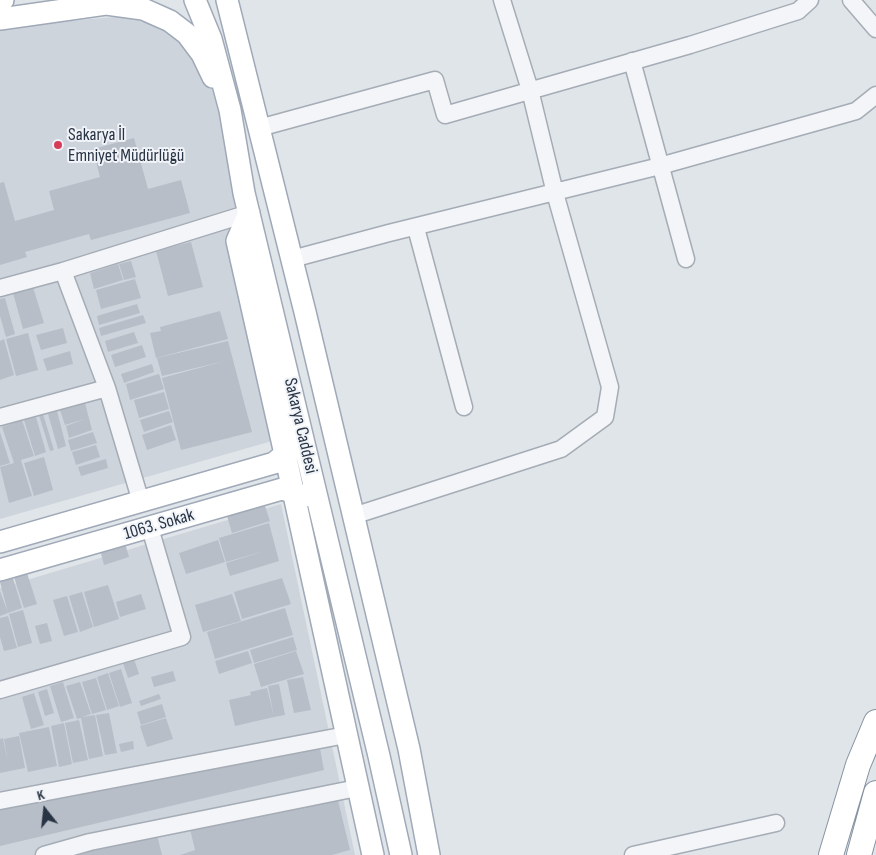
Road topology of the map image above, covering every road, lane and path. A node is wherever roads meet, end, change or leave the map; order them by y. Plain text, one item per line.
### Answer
1 (153, 0) edge
2 (194, 0) edge
3 (227, 0) edge
4 (502, 0) edge
5 (810, 0) edge
6 (851, 0) edge
7 (100, 4) junction
8 (0, 19) edge
9 (876, 29) edge
10 (632, 62) junction
11 (530, 90) junction
12 (876, 95) edge
13 (230, 110) junction
14 (259, 128) junction
15 (660, 166) junction
16 (555, 193) junction
17 (249, 213) junction
18 (416, 228) junction
19 (292, 259) junction
20 (686, 259) dead end
21 (64, 271) junction
22 (0, 288) edge
23 (107, 388) junction
24 (464, 407) dead end
25 (0, 417) edge
26 (303, 438) junction
27 (285, 454) junction
28 (294, 492) junction
29 (317, 499) junction
30 (141, 502) junction
31 (353, 516) junction
32 (150, 528) junction
33 (0, 542) edge
34 (0, 570) edge
35 (0, 690) edge
36 (876, 722) edge
37 (346, 736) junction
38 (358, 788) junction
39 (876, 793) edge
40 (0, 802) edge
41 (776, 823) dead end
42 (44, 855) edge
43 (373, 855) edge
44 (401, 855) edge
45 (428, 855) edge
46 (633, 855) edge
47 (831, 855) edge
48 (860, 855) edge

1 - 7 main road
2 - 13 main road, Sakarya Caddesi
3 - 14 main road, Sakarya Caddesi
4 - 11 street
5 - 10 street
6 - 9 street
7 - 8 main road
7 - 13 main road
10 - 11 street
10 - 15 street
11 - 14 street
11 - 16 street
12 - 15 street
13 - 17 main road, Sakarya Caddesi
14 - 19 main road, Sakarya Caddesi
15 - 16 street
15 - 20 street
16 - 18 street
16 - 31 street
17 - 21 street
17 - 26 main road, Sakarya Caddesi
17 - 27 main road
18 - 19 street
18 - 24 street
19 - 31 main road, Sakarya Caddesi
21 - 22 street
21 - 23 street
23 - 25 street
23 - 30 street
26 - 27 main road, 1063. Sokak
26 - 29 main road, Sakarya Caddesi
27 - 28 main road
27 - 30 main road, 1063. Sokak
28 - 29 main road, 1063. Sokak
28 - 32 main road, 1063. Sokak
28 - 37 main road
29 - 44 main road, Sakarya Caddesi
30 - 33 main road, 1063. Sokak
31 - 45 main road, Sakarya Caddesi
32 - 34 main road, 1063. Sokak
32 - 35 street
36 - 47 highway
37 - 38 main road
37 - 40 street
38 - 42 street
38 - 43 main road
39 - 48 highway
41 - 46 street

